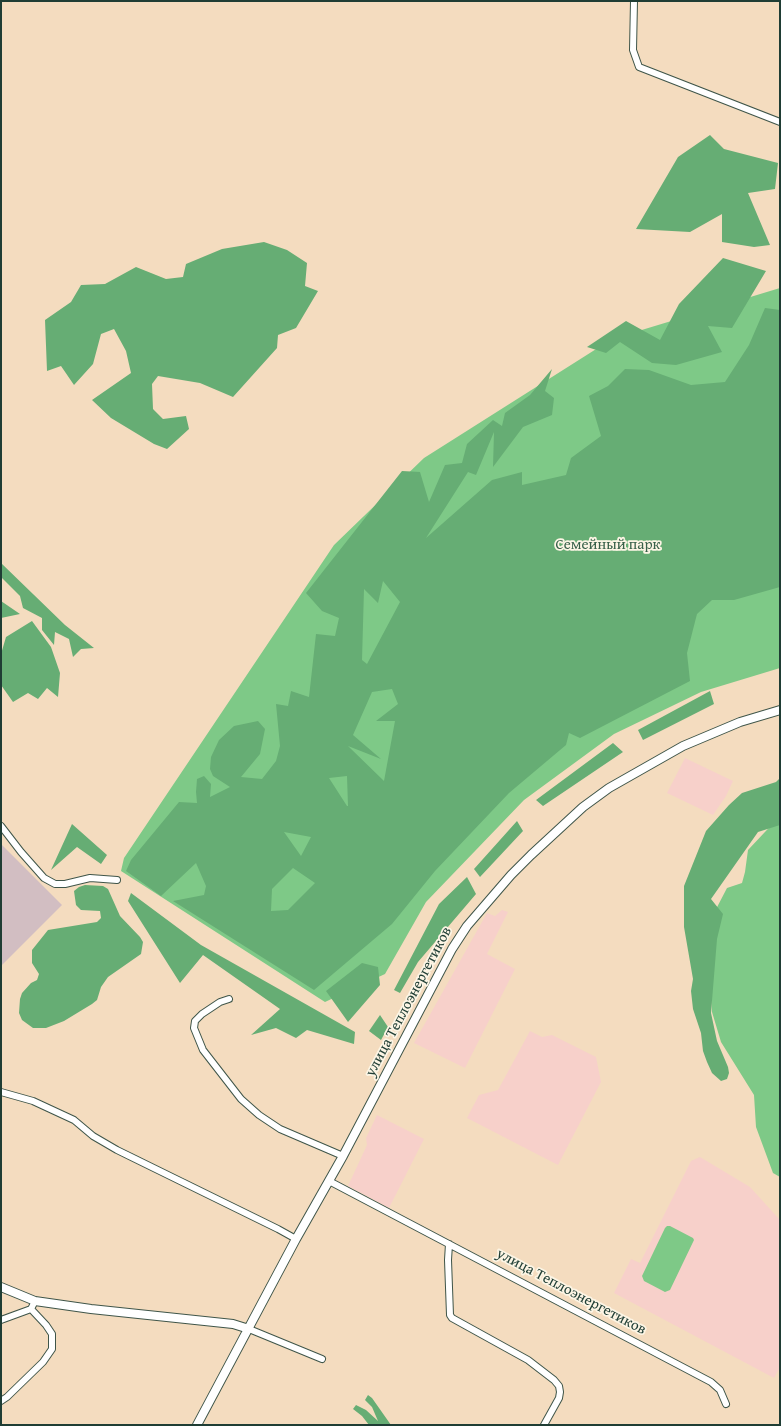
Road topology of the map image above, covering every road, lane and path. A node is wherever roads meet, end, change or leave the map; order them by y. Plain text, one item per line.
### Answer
1 (634, 1) edge
2 (780, 122) edge
3 (780, 710) edge
4 (1, 826) edge
5 (117, 880) dead end
6 (229, 999) dead end
7 (1, 1092) edge
8 (343, 1156) junction
9 (329, 1181) junction
10 (296, 1239) junction
11 (449, 1244) junction
12 (1, 1287) edge
13 (35, 1301) junction
14 (31, 1309) junction
15 (1, 1320) edge
16 (249, 1328) junction
17 (322, 1359) dead end
18 (1, 1401) edge
19 (726, 1404) dead end
20 (197, 1425) edge
21 (544, 1425) edge

1 - 2 street
3 - 8 street, улица Теплоэнергетиков
4 - 5 street
6 - 8 street
7 - 10 street
8 - 9 street, улица Теплоэнергетиков
9 - 10 street, улица Теплоэнергетиков
9 - 11 street, улица Теплоэнергетиков
10 - 16 street, улица Теплоэнергетиков
11 - 19 street, улица Теплоэнергетиков
11 - 21 street
12 - 13 street
13 - 14 street
13 - 16 street
14 - 15 street
14 - 18 street
16 - 17 street
16 - 20 street, улица Теплоэнергетиков

